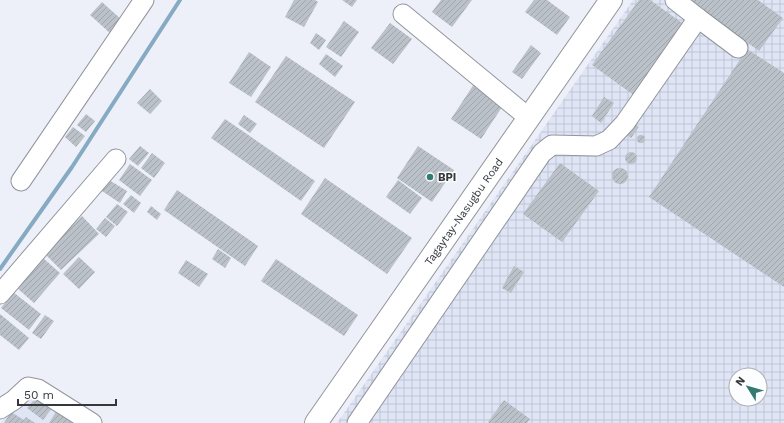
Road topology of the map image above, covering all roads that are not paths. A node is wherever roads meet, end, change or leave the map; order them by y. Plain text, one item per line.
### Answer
1 (144, 0) edge
2 (611, 0) edge
3 (675, 0) edge
4 (403, 14) dead end
5 (698, 18) junction
6 (738, 48) dead end
7 (529, 118) junction
8 (116, 159) dead end
9 (21, 181) dead end
10 (0, 294) edge
11 (0, 409) edge
12 (92, 423) edge
13 (316, 423) edge
14 (357, 423) edge

1 - 9 street
2 - 7 main road, Tagaytay-Nasugbu Road
3 - 5 street
4 - 7 street
5 - 6 street
5 - 14 street
7 - 13 main road, Tagaytay-Nasugbu Road
8 - 10 street
11 - 12 street

